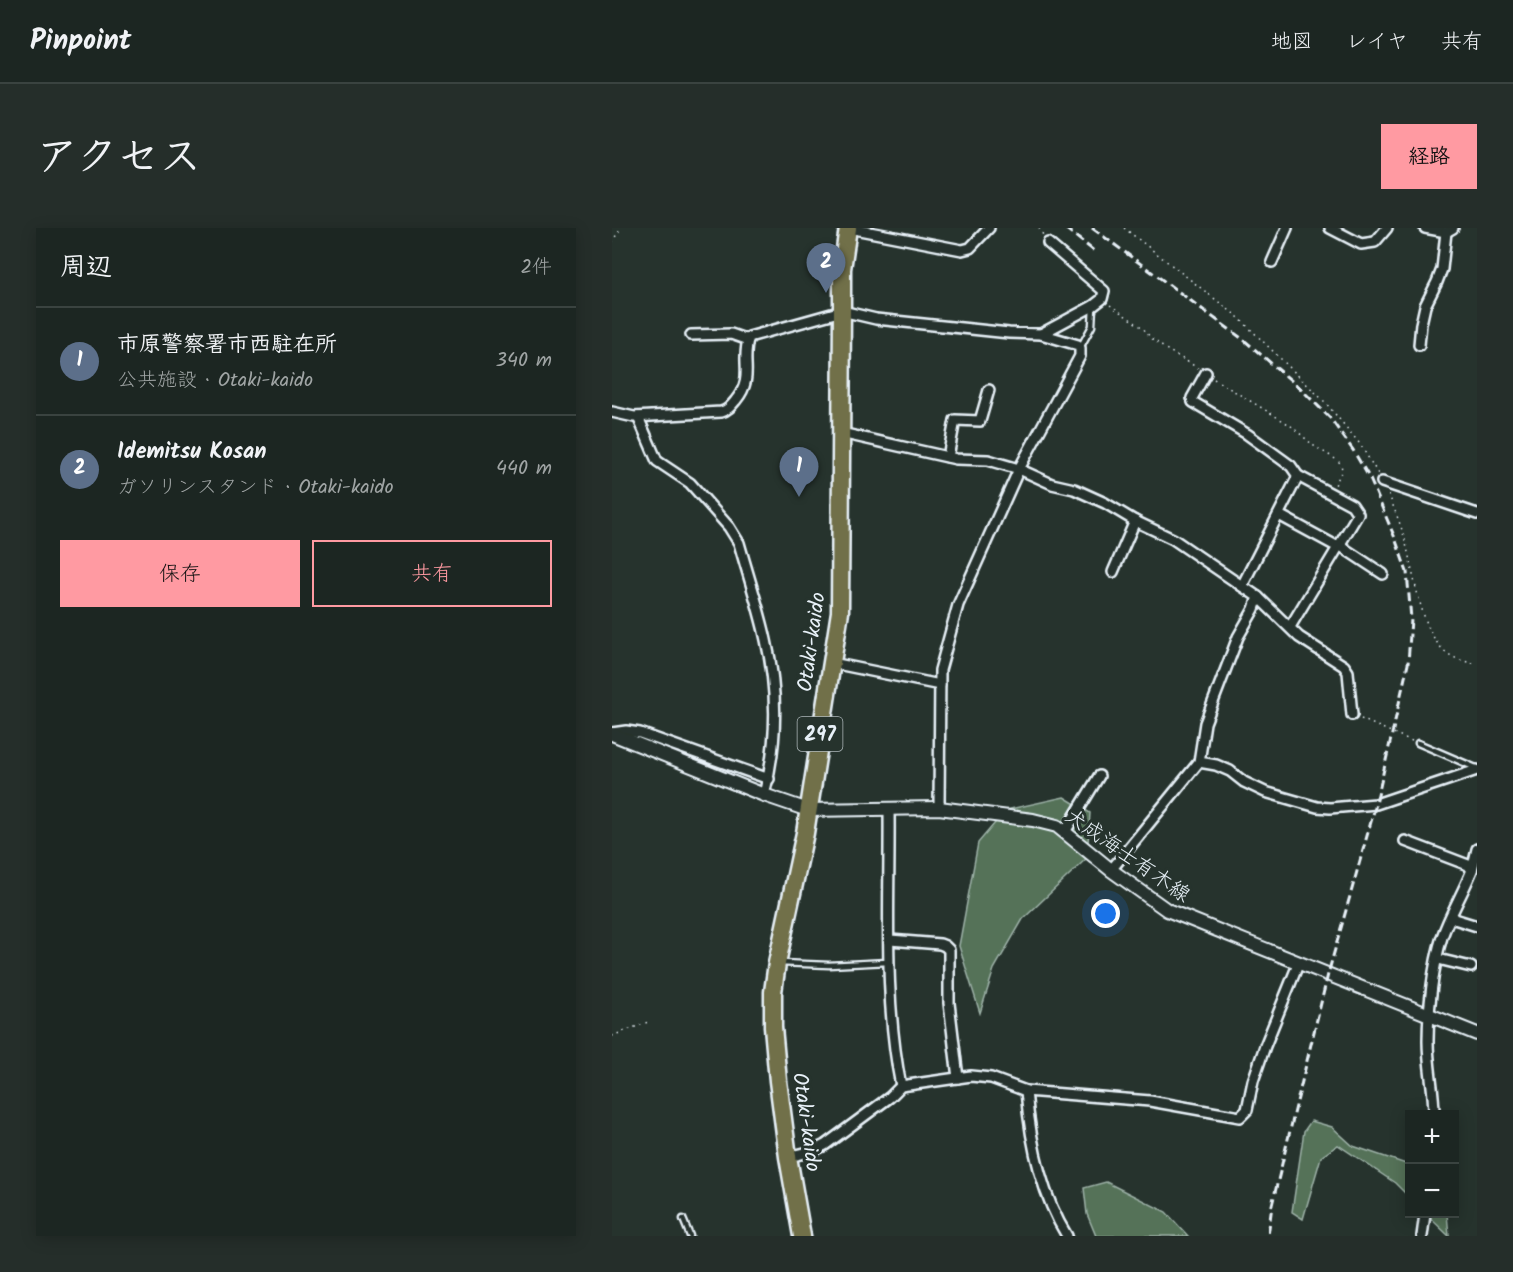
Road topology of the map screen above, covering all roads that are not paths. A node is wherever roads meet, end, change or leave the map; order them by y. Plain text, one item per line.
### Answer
1 (848, 228) edge
2 (989, 228) edge
3 (1287, 228) edge
4 (1330, 228) edge
5 (1387, 228) edge
6 (1425, 228) edge
7 (1449, 230) edge
8 (882, 231) edge
9 (1048, 243) dead end
10 (1272, 262) dead end
11 (1093, 306) junction
12 (842, 311) junction
13 (1041, 334) junction
14 (691, 335) dead end
15 (748, 340) junction
16 (1419, 345) dead end
17 (1080, 348) junction
18 (1206, 373) road end
19 (989, 390) dead end
20 (612, 412) edge
21 (638, 417) junction
22 (841, 433) junction
23 (948, 457) junction
24 (1019, 469) junction
25 (1299, 476) junction
26 (1382, 482) road end
27 (1477, 514) edge
28 (1279, 516) junction
29 (1135, 521) junction
30 (1339, 546) junction
31 (1113, 572) dead end
32 (1383, 574) dead end
33 (1242, 586) junction
34 (1258, 597) junction
35 (1290, 627) junction
36 (832, 663) junction
37 (940, 685) junction
38 (1352, 715) road end
39 (612, 734) edge
40 (1418, 743) road end
41 (1199, 762) junction
42 (1477, 769) edge
43 (1099, 776) dead end
44 (768, 779) junction
45 (765, 795) junction
46 (889, 808) junction
47 (939, 808) junction
48 (808, 810) junction
49 (1065, 832) junction
50 (1405, 841) dead end
51 (1477, 849) edge
52 (1111, 870) junction
53 (1472, 870) junction
54 (1451, 918) junction
55 (1477, 927) edge
56 (890, 940) junction
57 (1438, 959) junction
58 (890, 962) junction
59 (777, 963) junction
60 (1299, 963) junction
61 (1471, 967) dead end
62 (1430, 1016) junction
63 (1477, 1034) edge
64 (958, 1078) junction
65 (901, 1086) junction
66 (1026, 1091) junction
67 (1434, 1110) edge
68 (788, 1157) junction
69 (1425, 1218) edge
70 (683, 1219) dead end
71 (1425, 1235) edge
72 (690, 1236) edge
73 (802, 1236) edge
74 (1067, 1236) edge

1 - 8 street
1 - 12 highway, Otaki-kaido / 297
2 - 8 street
3 - 10 street
4 - 5 street
6 - 7 street
7 - 16 street
9 - 11 street
11 - 13 street
11 - 17 lane
12 - 13 street
12 - 15 street
12 - 22 highway, Otaki-kaido / 297
13 - 17 street
14 - 15 street
15 - 21 street
17 - 24 street
18 - 25 street
19 - 23 street
20 - 21 street
21 - 44 street
22 - 23 street
22 - 36 highway, Otaki-kaido / 297
23 - 24 street
24 - 29 street
24 - 37 street
25 - 28 street
25 - 30 street
26 - 27 street
28 - 30 street
28 - 33 street
29 - 31 street
29 - 33 street
30 - 32 street
30 - 35 street
33 - 34 street
34 - 35 street
34 - 41 street
35 - 38 street
36 - 37 street
36 - 48 highway, Otaki-kaido / 297
37 - 47 street
39 - 44 street
39 - 45 main road
40 - 42 lane
41 - 42 street
41 - 52 street
43 - 49 street
44 - 45 street
45 - 48 main road
46 - 47 main road, 犬成海士有木線
46 - 48 main road, 犬成海士有木線
46 - 56 street
47 - 49 main road, 犬成海士有木線
48 - 59 highway, Otaki-kaido / 297
49 - 52 main road, 犬成海士有木線
50 - 53 street
51 - 53 street
52 - 60 main road, 犬成海士有木線
53 - 54 street
54 - 55 street
54 - 57 street
56 - 58 street
56 - 64 street
57 - 61 street
57 - 62 street
58 - 59 lane
58 - 65 street
59 - 68 highway, Otaki-kaido / 297
60 - 62 main road, 犬成海士有木線
60 - 66 street
62 - 63 main road, 犬成海士有木線
62 - 67 street
64 - 65 street
64 - 66 street
65 - 68 street
66 - 74 street
68 - 73 highway, Otaki-kaido / 297
69 - 71 street
70 - 72 lane

